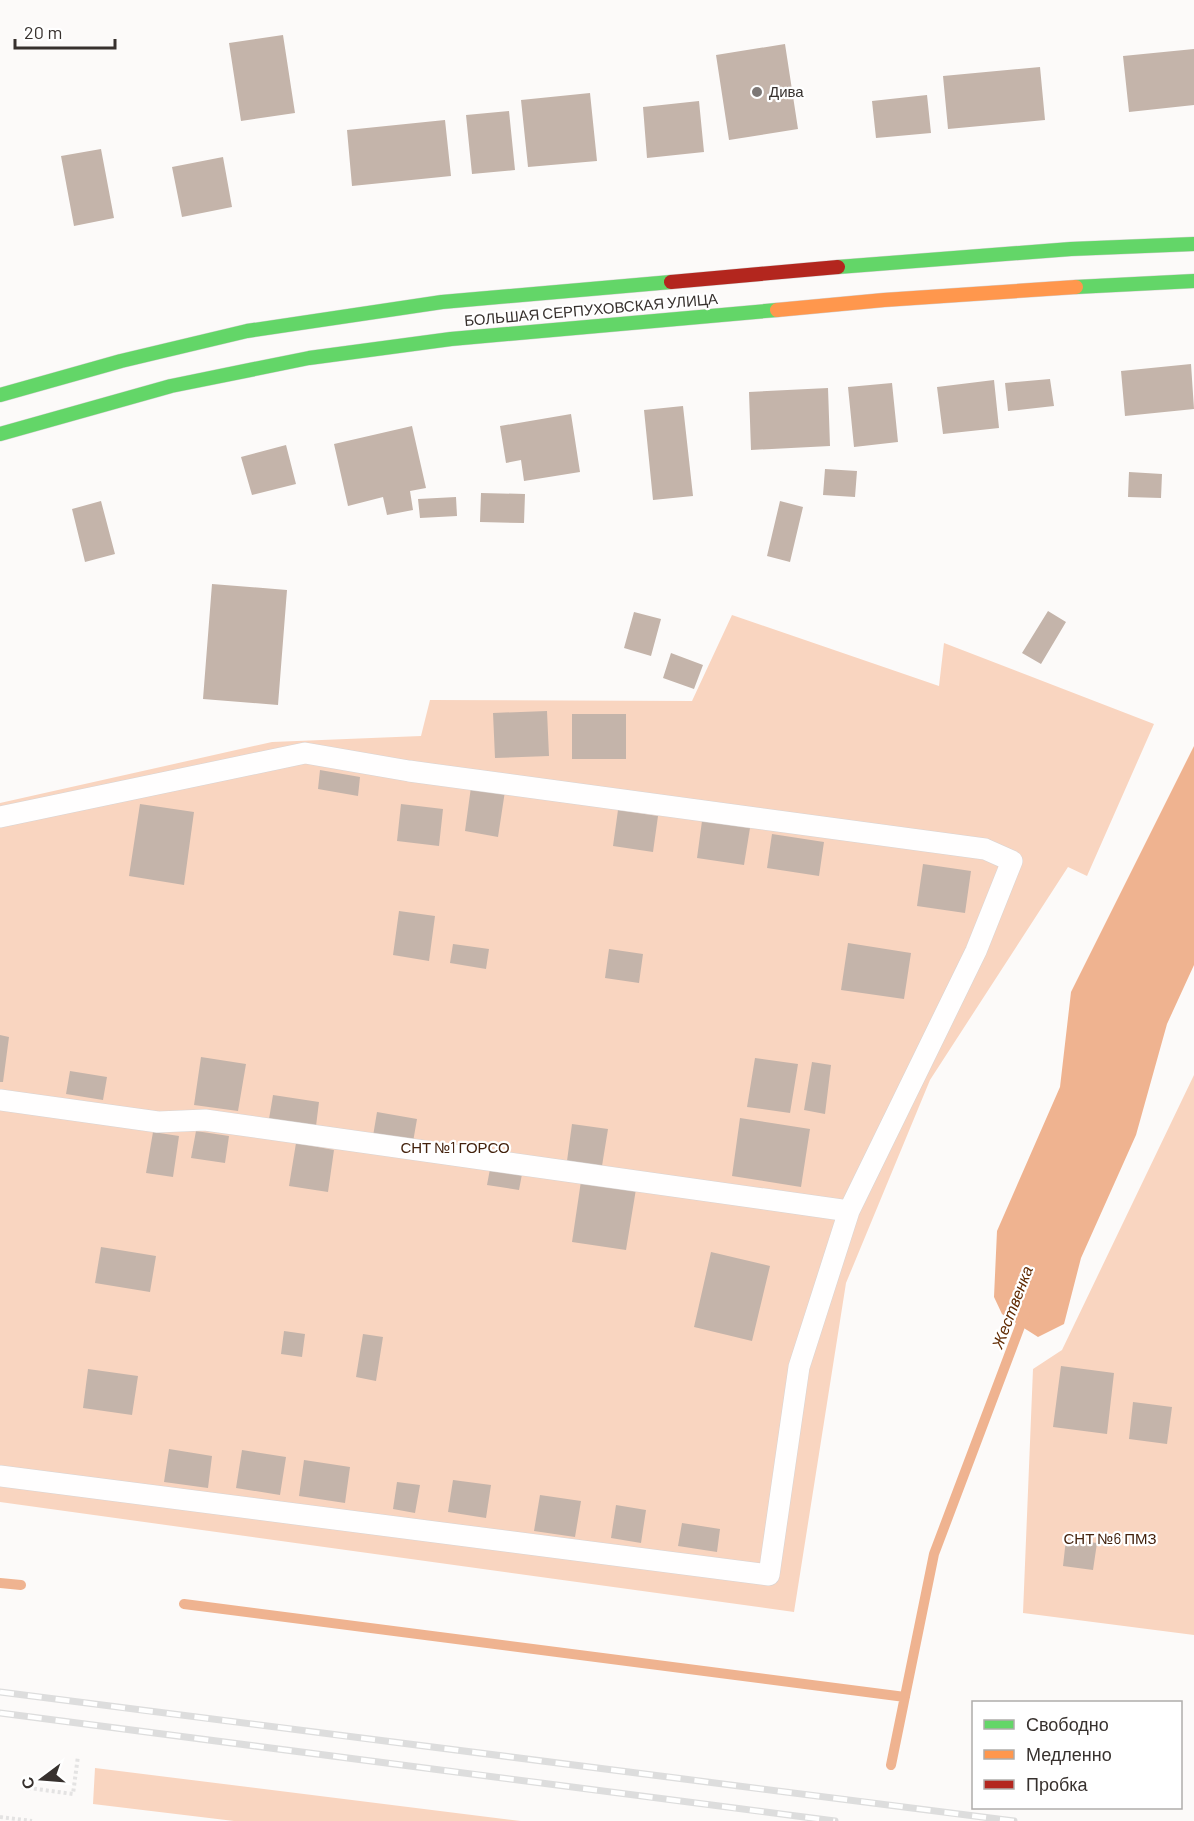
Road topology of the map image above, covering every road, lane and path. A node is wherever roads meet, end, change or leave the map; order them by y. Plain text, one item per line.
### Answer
1 (1194, 244) edge
2 (1194, 281) edge
3 (0, 395) edge
4 (0, 434) edge
5 (0, 817) edge
6 (0, 1100) edge
7 (849, 1210) junction
8 (0, 1476) edge
9 (78, 1756) dead end
10 (22, 1787) dead end
11 (0, 1816) edge
12 (32, 1821) edge

1 - 3 main road, БОЛЬШАЯ СЕРПУХОВСКАЯ УЛИЦА
2 - 4 main road, БОЛЬШАЯ СЕРПУХОВСКАЯ УЛИЦА
5 - 7 lane
6 - 7 lane
7 - 8 lane
9 - 10 path
11 - 12 path

